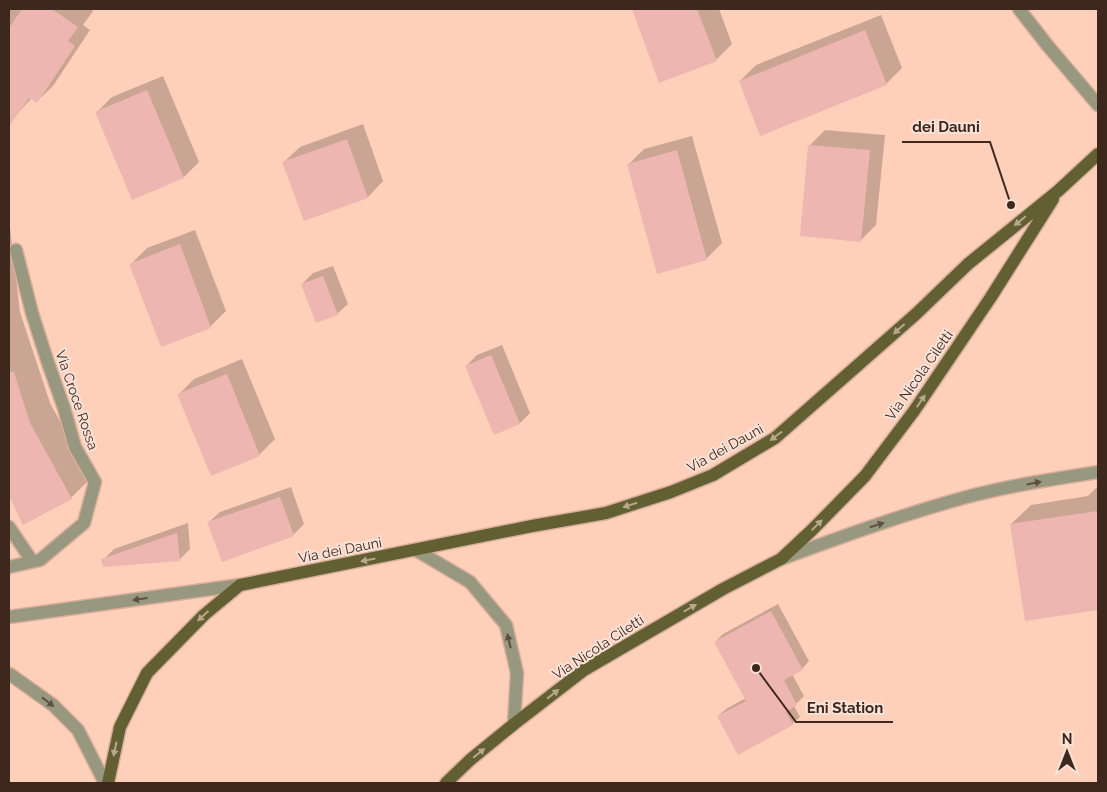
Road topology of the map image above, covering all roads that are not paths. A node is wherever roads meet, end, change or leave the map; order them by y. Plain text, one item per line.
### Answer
1 (1019, 9) edge
2 (1098, 105) edge
3 (1098, 154) edge
4 (1058, 191) junction
5 (16, 250) dead end
6 (1098, 472) edge
7 (9, 527) edge
8 (416, 550) junction
9 (782, 559) junction
10 (32, 562) junction
11 (9, 567) edge
12 (240, 585) junction
13 (9, 617) edge
14 (9, 674) edge
15 (514, 724) junction
16 (106, 783) edge
17 (446, 783) edge

1 - 2 street
3 - 4 main road, Via dei Dauni
4 -> 8 main road, Via dei Dauni
9 -> 4 main road, Via Nicola Ciletti
5 - 10 street, Via Croce Rossa
9 -> 6 street, Via Nicola Ciletti
7 - 10 street
8 -> 12 main road, Via dei Dauni
15 -> 8 street
15 -> 9 main road, Via Nicola Ciletti
10 - 11 street, Via Croce Rossa
12 -> 13 street
12 -> 16 main road
14 -> 16 street
17 -> 15 main road, Via Nicola Ciletti

